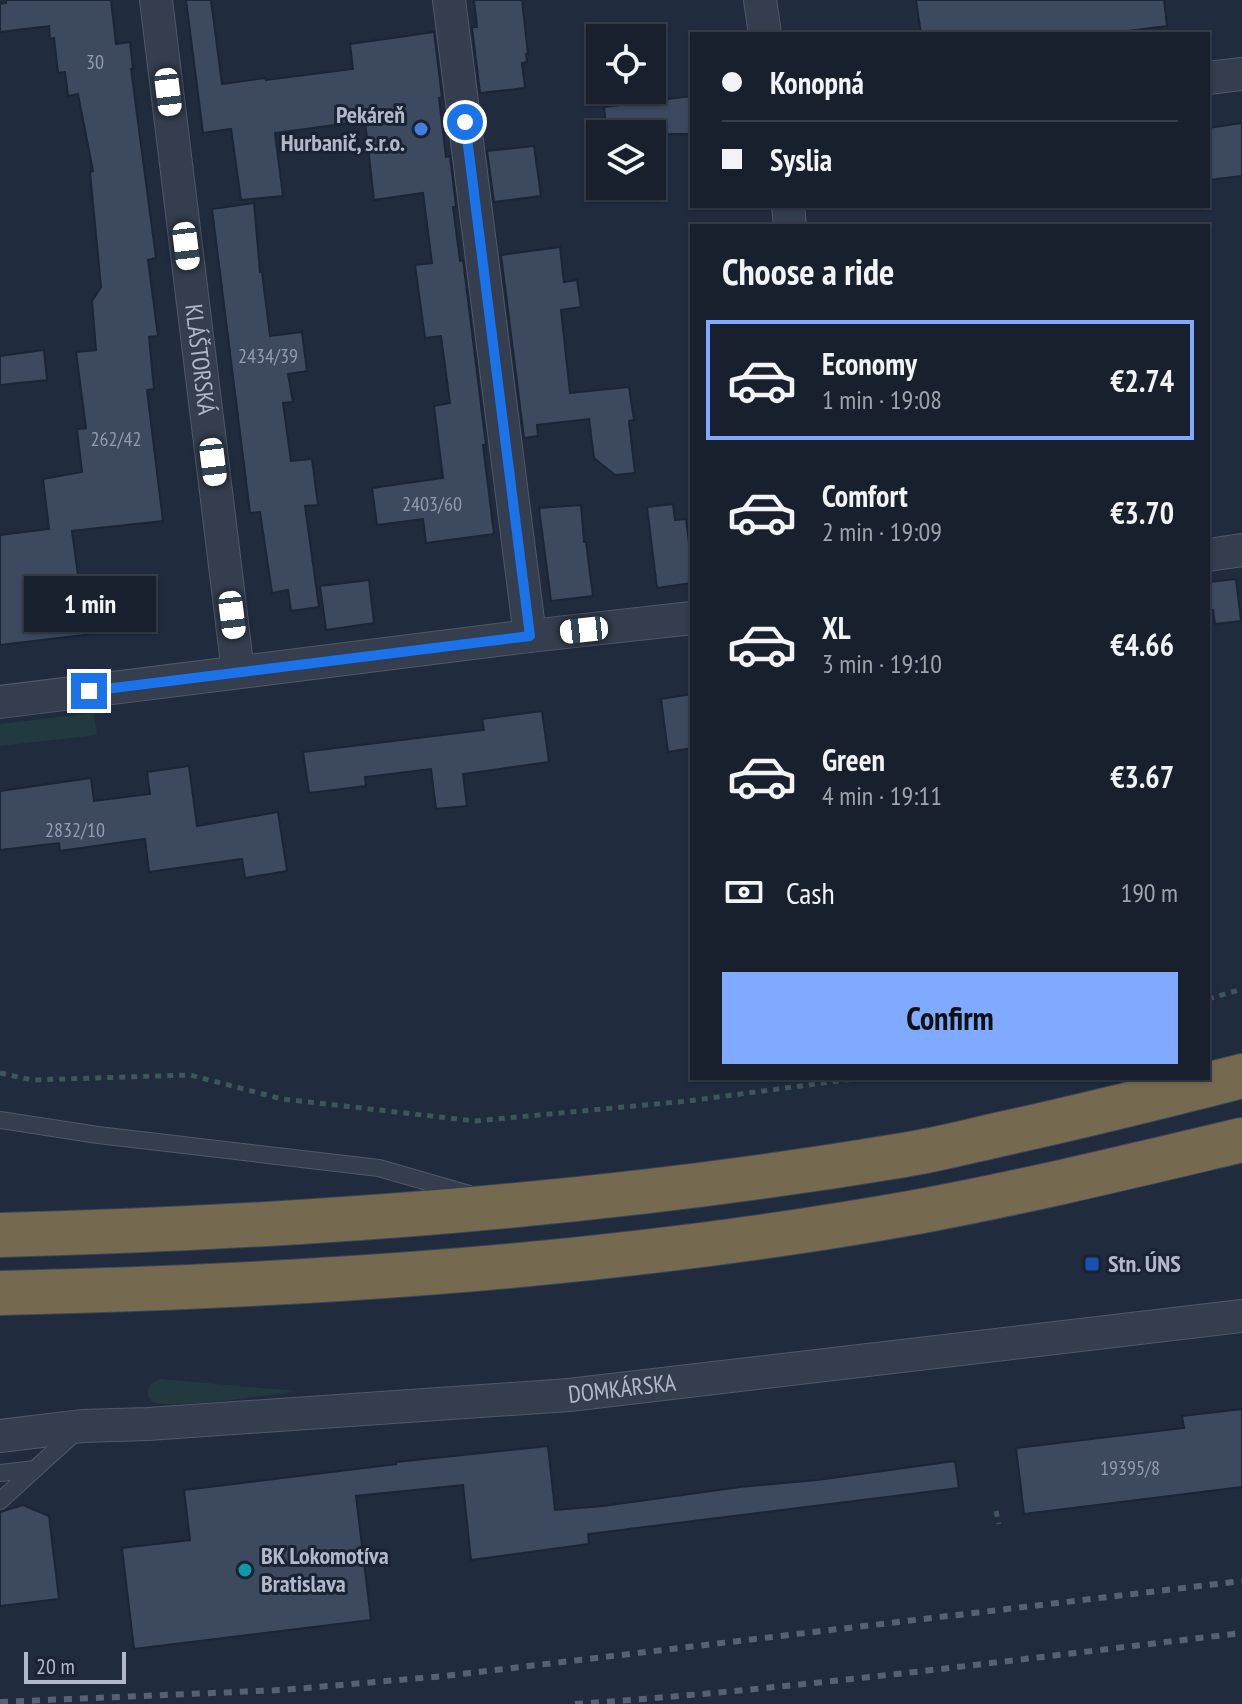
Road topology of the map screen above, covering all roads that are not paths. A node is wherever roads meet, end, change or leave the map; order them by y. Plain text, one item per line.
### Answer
1 (156, 0) edge
2 (449, 0) edge
3 (760, 0) edge
4 (765, 32) edge
5 (1242, 74) edge
6 (1210, 78) edge
7 (1242, 550) edge
8 (1210, 555) edge
9 (690, 618) edge
10 (530, 636) junction
11 (238, 672) junction
12 (0, 702) edge
13 (1242, 1076) edge
14 (0, 1120) edge
15 (1242, 1140) edge
16 (512, 1207) junction
17 (0, 1235) edge
18 (0, 1293) edge
19 (1242, 1316) edge
20 (82, 1426) junction
21 (0, 1436) edge
22 (35, 1469) junction
23 (0, 1473) edge
24 (0, 1501) edge

1 - 11 street, KLÁŠTORSKÁ
2 - 10 street
3 - 4 street
5 - 6 street
7 - 8 street
9 - 10 street
10 - 11 street
11 - 12 street
13 - 16 highway
14 - 16 lane
15 - 18 highway
16 - 17 highway
19 - 20 street, DOMKÁRSKA
20 - 21 street, DOMKÁRSKA
20 - 22 lane
22 - 23 lane
22 - 24 lane

